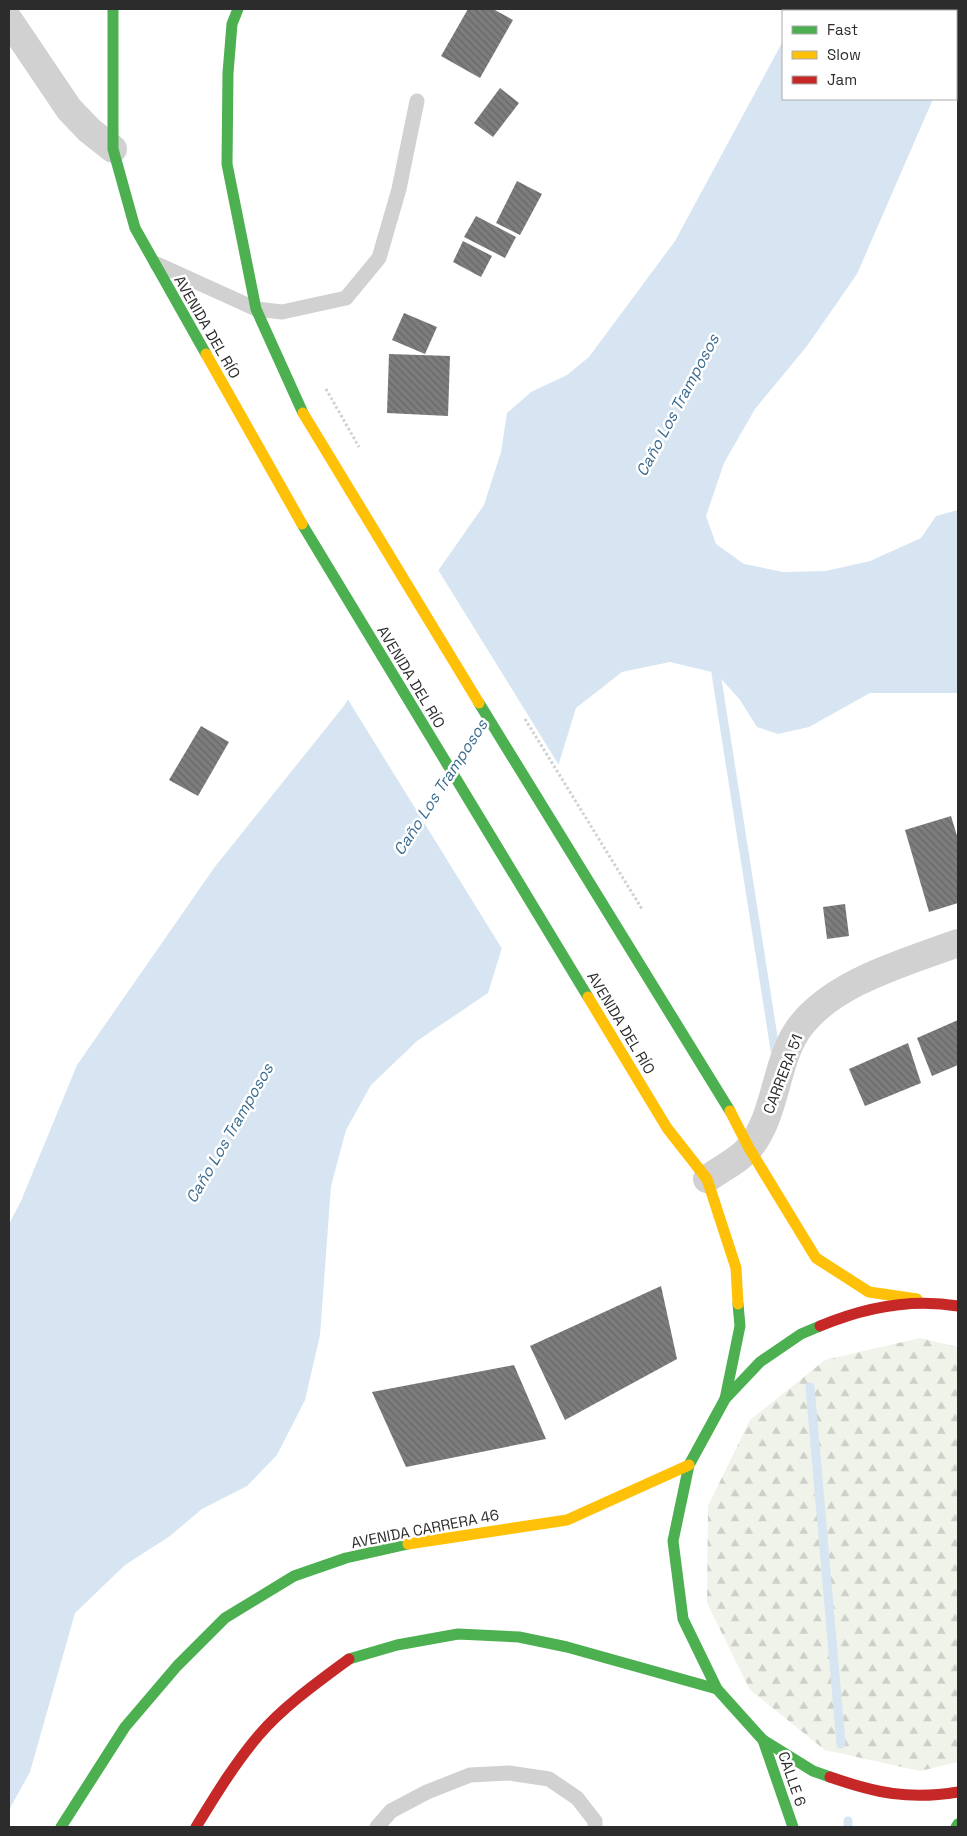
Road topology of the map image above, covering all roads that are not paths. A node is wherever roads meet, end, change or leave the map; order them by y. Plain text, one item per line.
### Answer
1 (113, 9) edge
2 (238, 9) edge
3 (9, 20) edge
4 (417, 101) dead end
5 (113, 149) junction
6 (154, 262) junction
7 (256, 309) junction
8 (958, 943) edge
9 (749, 1148) junction
10 (707, 1179) junction
11 (953, 1305) edge
12 (725, 1399) junction
13 (689, 1465) junction
14 (717, 1689) junction
15 (763, 1740) junction
16 (958, 1792) edge
17 (958, 1824) edge
18 (596, 1825) edge
19 (61, 1827) edge
20 (196, 1827) edge
21 (377, 1827) edge
22 (793, 1827) edge
23 (956, 1827) edge

1 - 5 main road, AVENIDA DEL RÍO
2 - 7 main road
3 - 5 street
4 - 7 lane
5 - 6 main road, AVENIDA DEL RÍO
6 - 7 lane
6 - 10 main road, AVENIDA DEL RÍO
7 - 9 main road
8 - 9 street, CARRERA 51
9 - 10 street
9 - 11 main road
10 - 12 main road, AVENIDA DEL RÍO
11 - 12 main road
12 - 13 main road
13 - 14 main road
13 - 19 main road, AVENIDA CARRERA 46
14 - 15 main road
14 - 20 main road
15 - 16 main road
15 - 22 main road, CALLE 6
17 - 23 main road
18 - 21 lane

